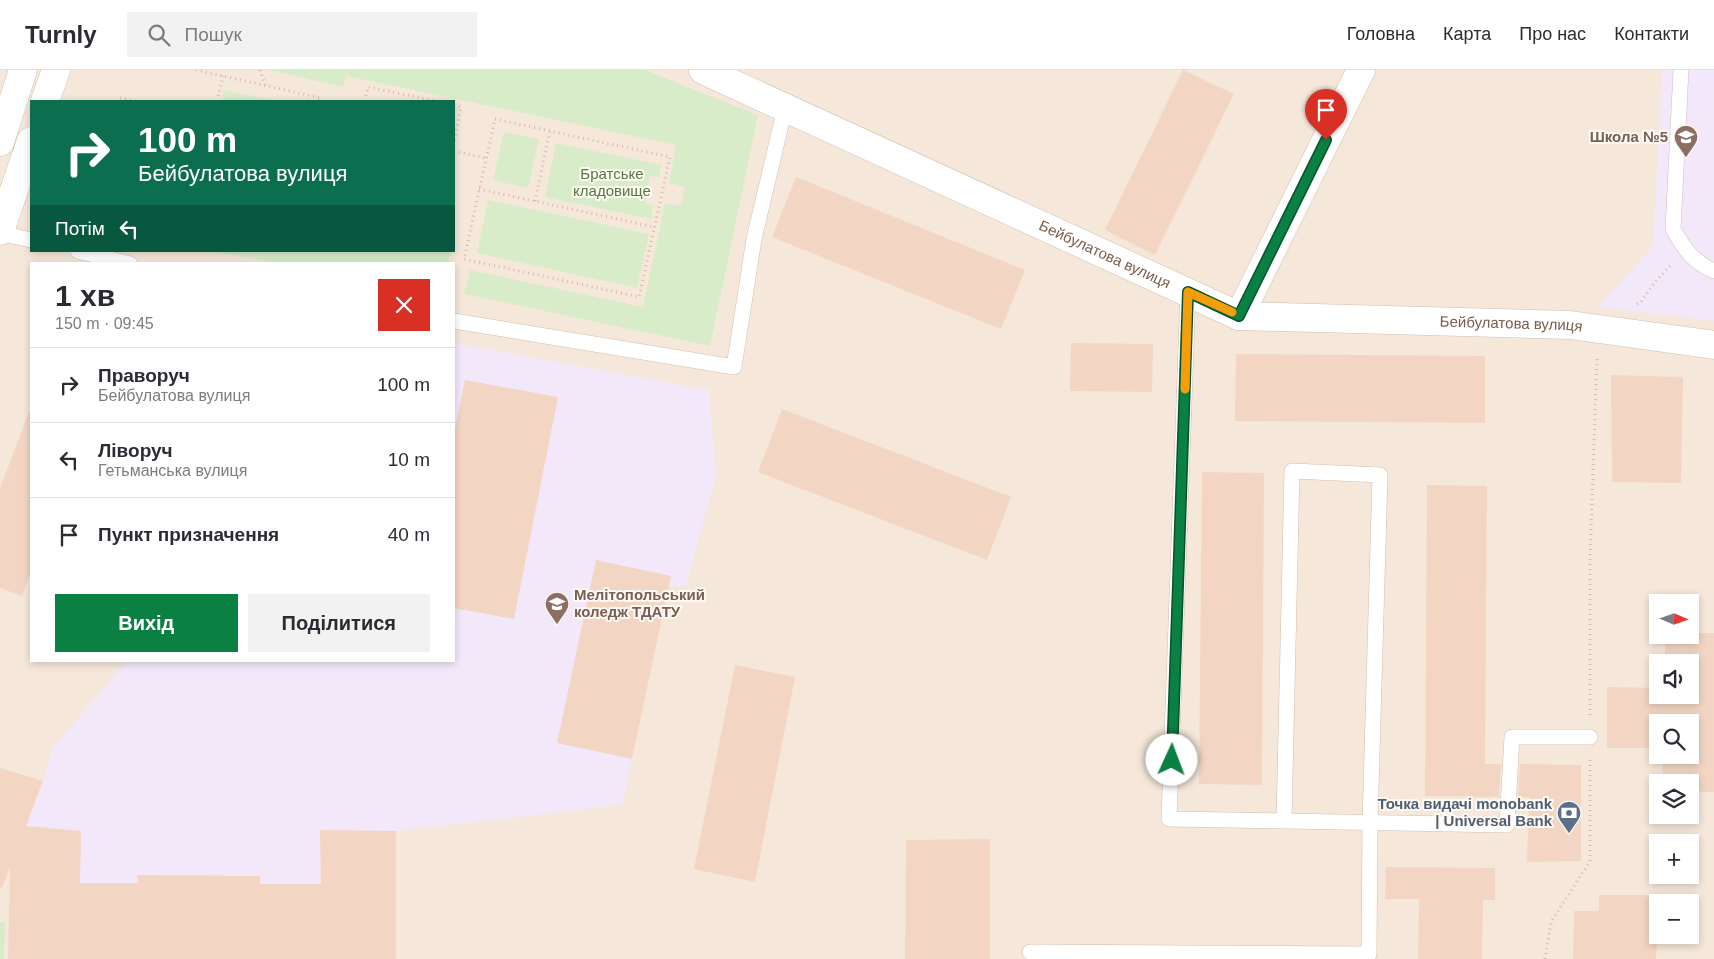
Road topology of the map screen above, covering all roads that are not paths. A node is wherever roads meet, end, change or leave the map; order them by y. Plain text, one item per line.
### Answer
1 (23, 70) edge
2 (56, 70) edge
3 (703, 70) edge
4 (1361, 70) edge
5 (1681, 70) edge
6 (45, 100) edge
7 (785, 108) junction
8 (0, 142) edge
9 (30, 144) edge
10 (0, 232) edge
11 (30, 240) edge
12 (82, 252) edge
13 (122, 262) edge
14 (1714, 271) edge
15 (1188, 292) junction
16 (1239, 316) junction
17 (455, 321) edge
18 (1714, 345) edge
19 (1590, 737) road end
20 (1284, 821) junction
21 (1370, 823) junction
22 (1030, 952) dead end

1 - 8 street
2 - 6 street
3 - 7 street, Бейбулатова вулиця
4 - 16 street
5 - 14 lane
7 - 15 street, Бейбулатова вулиця
7 - 17 lane
9 - 10 street
10 - 11 lane
12 - 13 lane
15 - 16 street, Бейбулатова вулиця
15 - 20 lane
16 - 18 street, Бейбулатова вулиця
19 - 21 lane
20 - 21 lane
20 - 21 lane
21 - 22 lane

